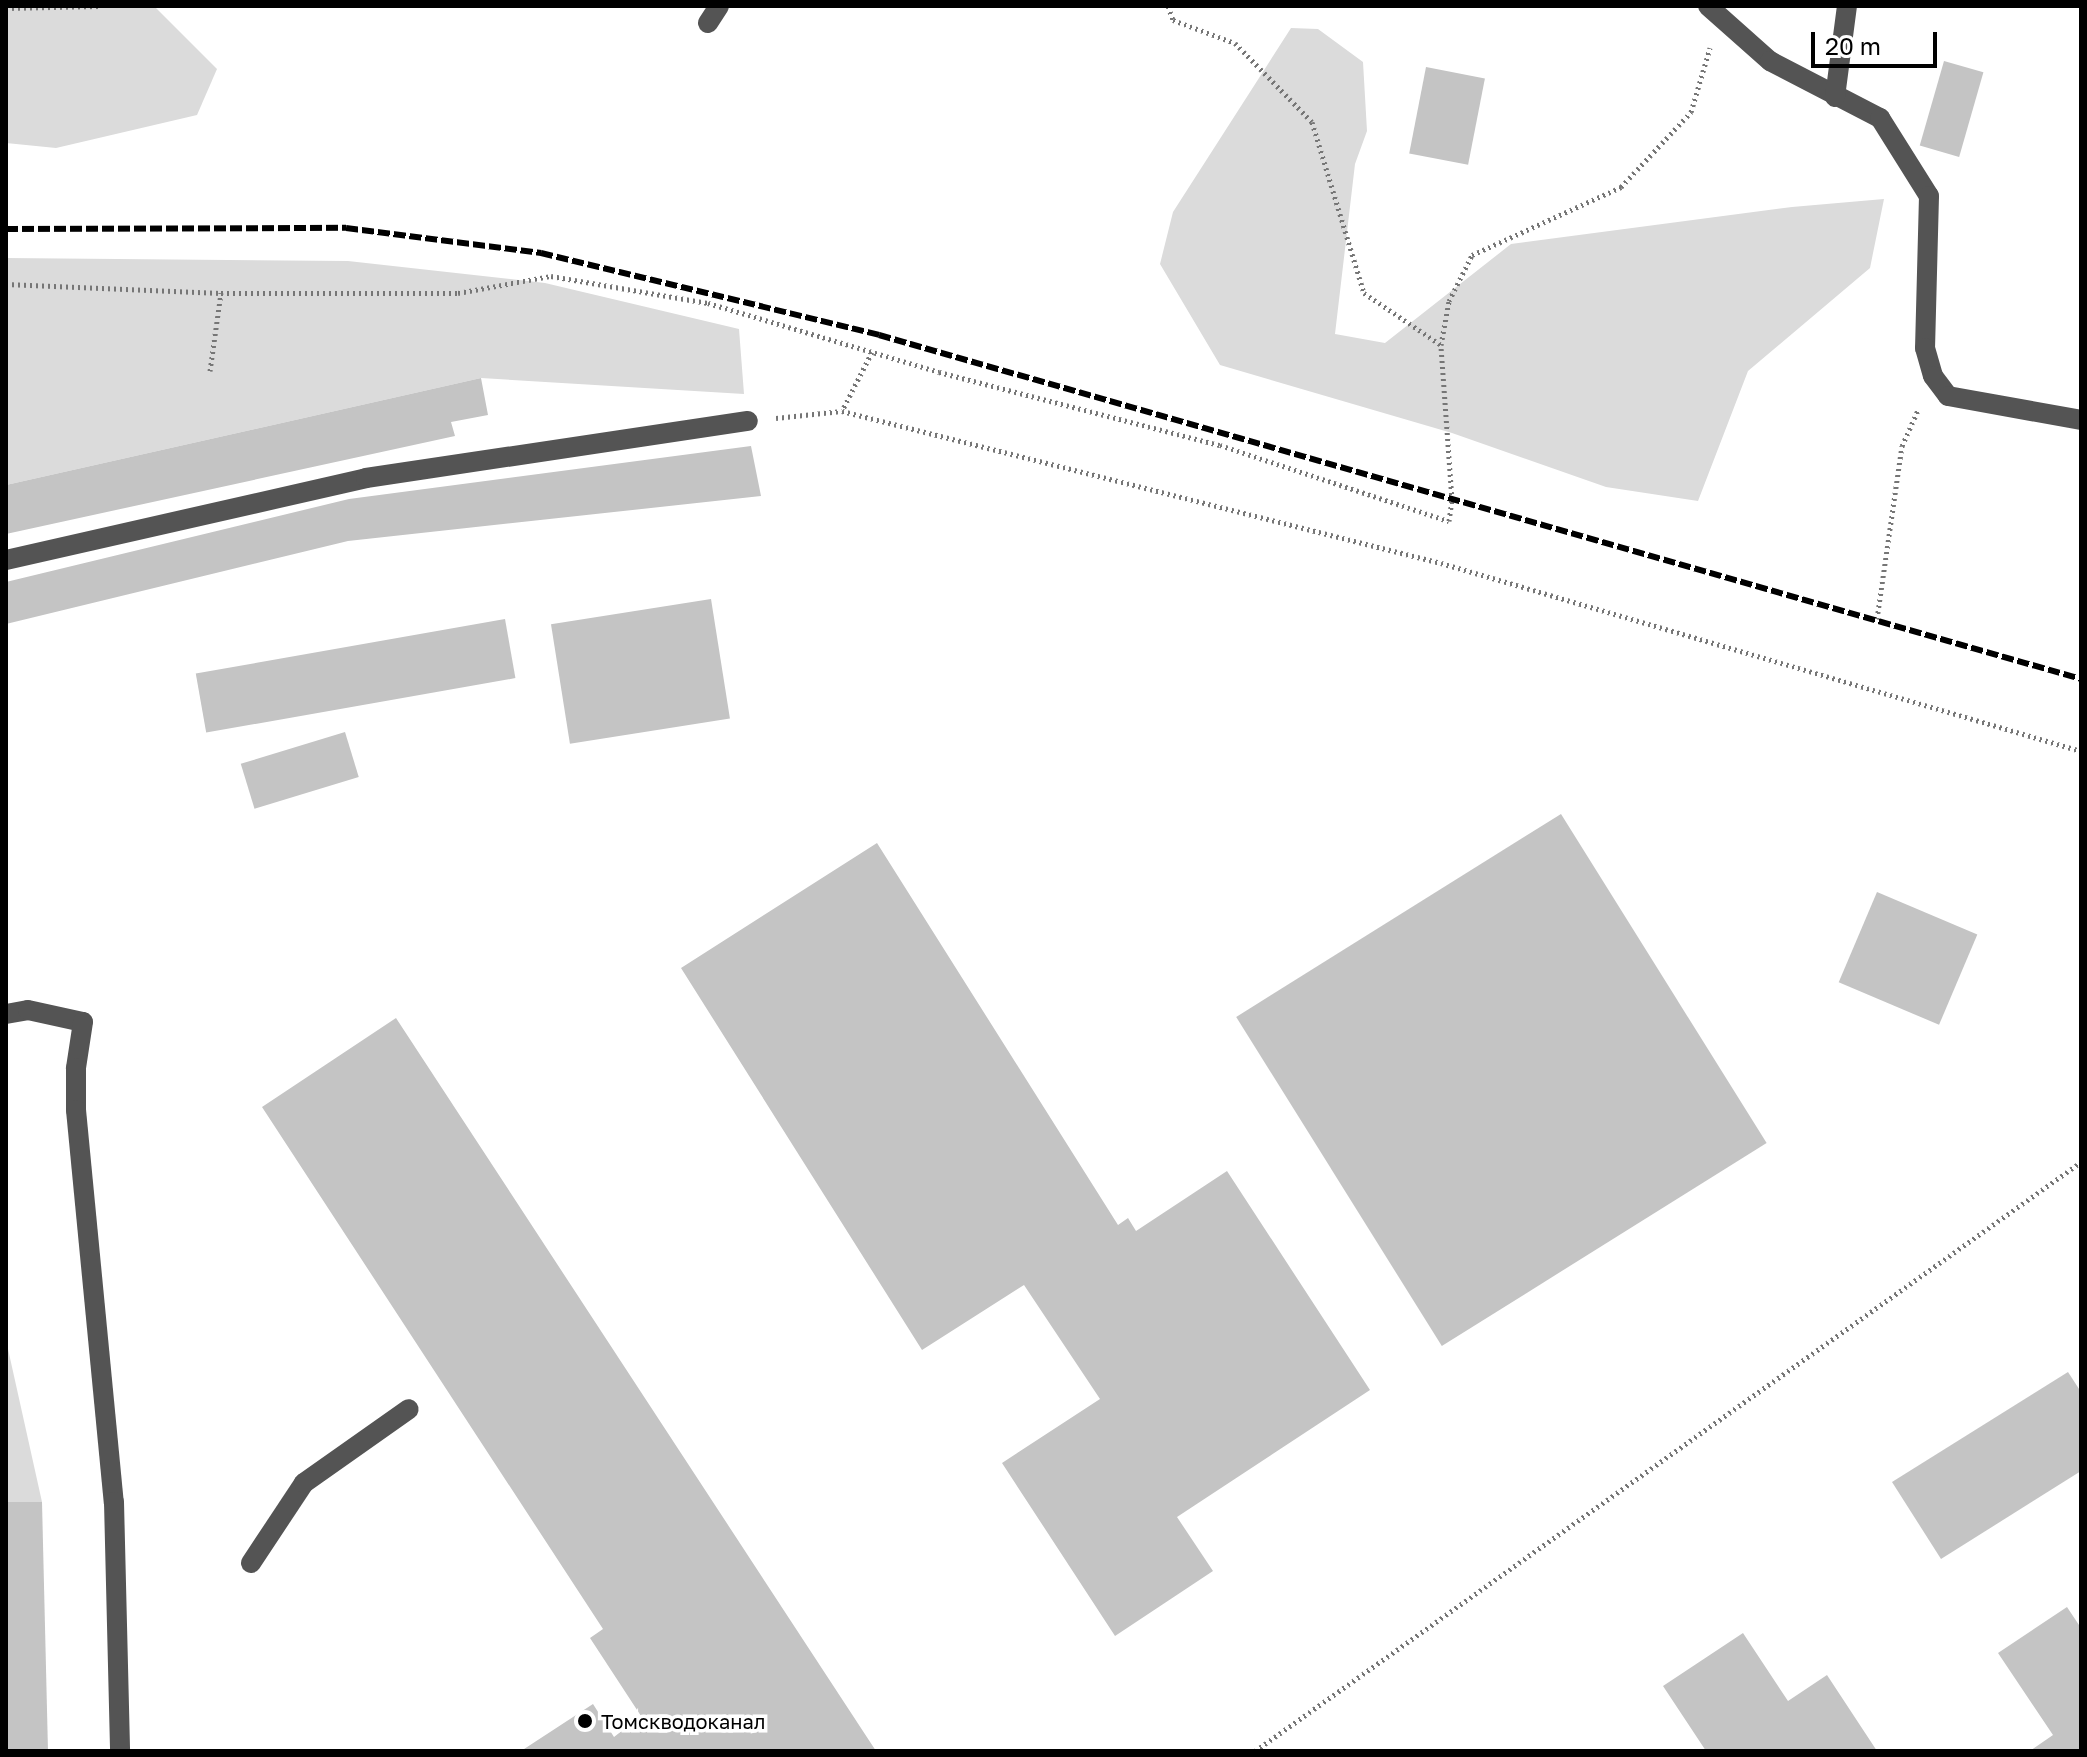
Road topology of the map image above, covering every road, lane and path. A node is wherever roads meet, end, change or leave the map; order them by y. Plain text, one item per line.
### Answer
1 (100, 6) edge
2 (1168, 6) edge
3 (1847, 6) edge
4 (6, 8) edge
5 (1713, 11) edge
6 (1835, 97) junction
7 (6, 284) edge
8 (221, 293) junction
9 (1441, 345) junction
10 (872, 352) junction
11 (210, 371) dead end
12 (1933, 376) junction
13 (842, 411) junction
14 (2081, 420) edge
15 (748, 421) joint
16 (6, 560) edge
17 (1877, 619) dead end
18 (2081, 751) edge
19 (6, 1014) edge
20 (2081, 1162) edge
21 (409, 1409) dead end
22 (251, 1563) dead end
23 (120, 1751) edge
24 (1255, 1751) edge

1 - 4 path
2 - 9 path
3 - 6 street
5 - 6 street
5 - 9 path
6 - 12 street
7 - 8 path
8 - 10 path
8 - 11 path
9 - 10 path
10 - 13 path
12 - 14 street
12 - 17 path
13 - 15 path
13 - 18 path
15 - 16 street
19 - 23 street
20 - 24 path
21 - 22 street

